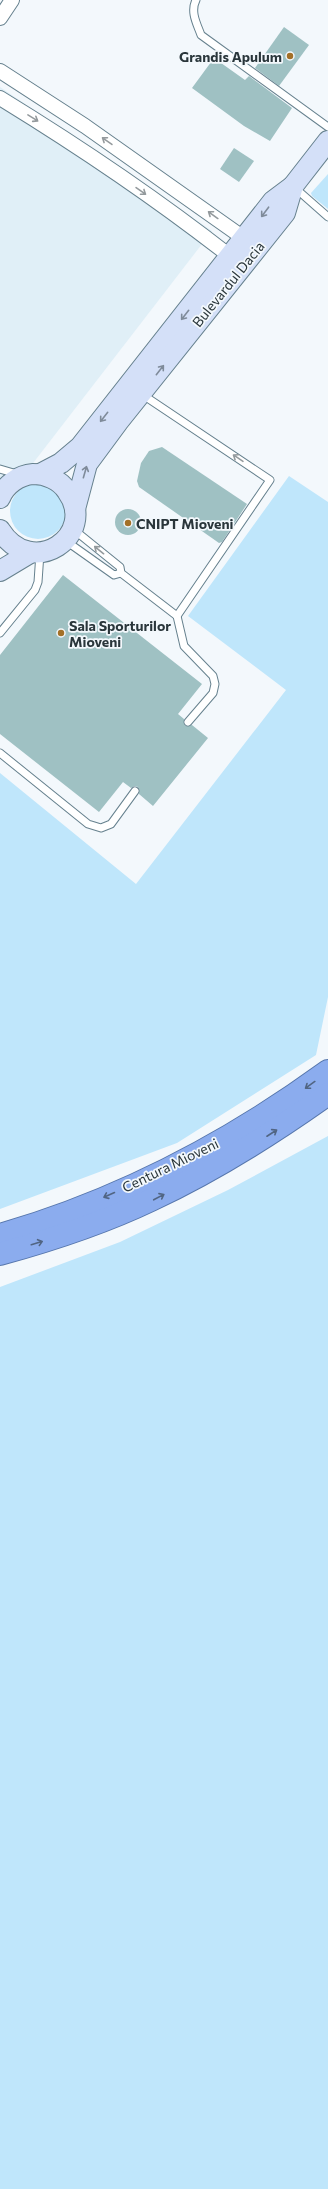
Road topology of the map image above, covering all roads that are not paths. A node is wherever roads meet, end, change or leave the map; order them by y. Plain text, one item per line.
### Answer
1 (12, 0) edge
2 (196, 0) edge
3 (0, 18) edge
4 (0, 71) edge
5 (0, 98) edge
6 (328, 127) edge
7 (328, 141) edge
8 (292, 186) junction
9 (328, 217) edge
10 (245, 238) junction
11 (231, 257) junction
12 (141, 394) junction
13 (0, 469) edge
14 (31, 475) junction
15 (0, 498) edge
16 (71, 526) junction
17 (0, 530) edge
18 (35, 553) junction
19 (0, 571) edge
20 (121, 573) junction
21 (177, 616) junction
22 (0, 633) edge
23 (188, 722) dead end
24 (0, 753) edge
25 (135, 791) dead end
26 (328, 1071) edge
27 (328, 1094) edge
28 (296, 1106) junction
29 (0, 1234) edge
30 (0, 1254) edge

1 - 3 street
2 - 6 lane
10 -> 4 street
5 -> 11 street
7 - 8 main road, Bulevardul Dacia
8 - 9 lane
8 -> 10 main road
12 -> 8 main road, Bulevardul Dacia
10 - 11 main road
11 -> 14 main road
16 -> 12 main road, Bulevardul Dacia
21 -> 12 lane
13 - 14 lane
14 - 15 main road
14 - 16 main road
16 - 18 main road
20 -> 16 lane
16 - 20 lane
17 - 18 main road
18 - 19 main road
18 - 22 lane
20 - 21 lane
21 - 23 lane
24 - 25 lane
26 -> 28 highway, Centura Mioveni
27 - 28 highway, Centura Mioveni
28 -> 29 highway, Centura Mioveni
30 -> 28 highway, Centura Mioveni

